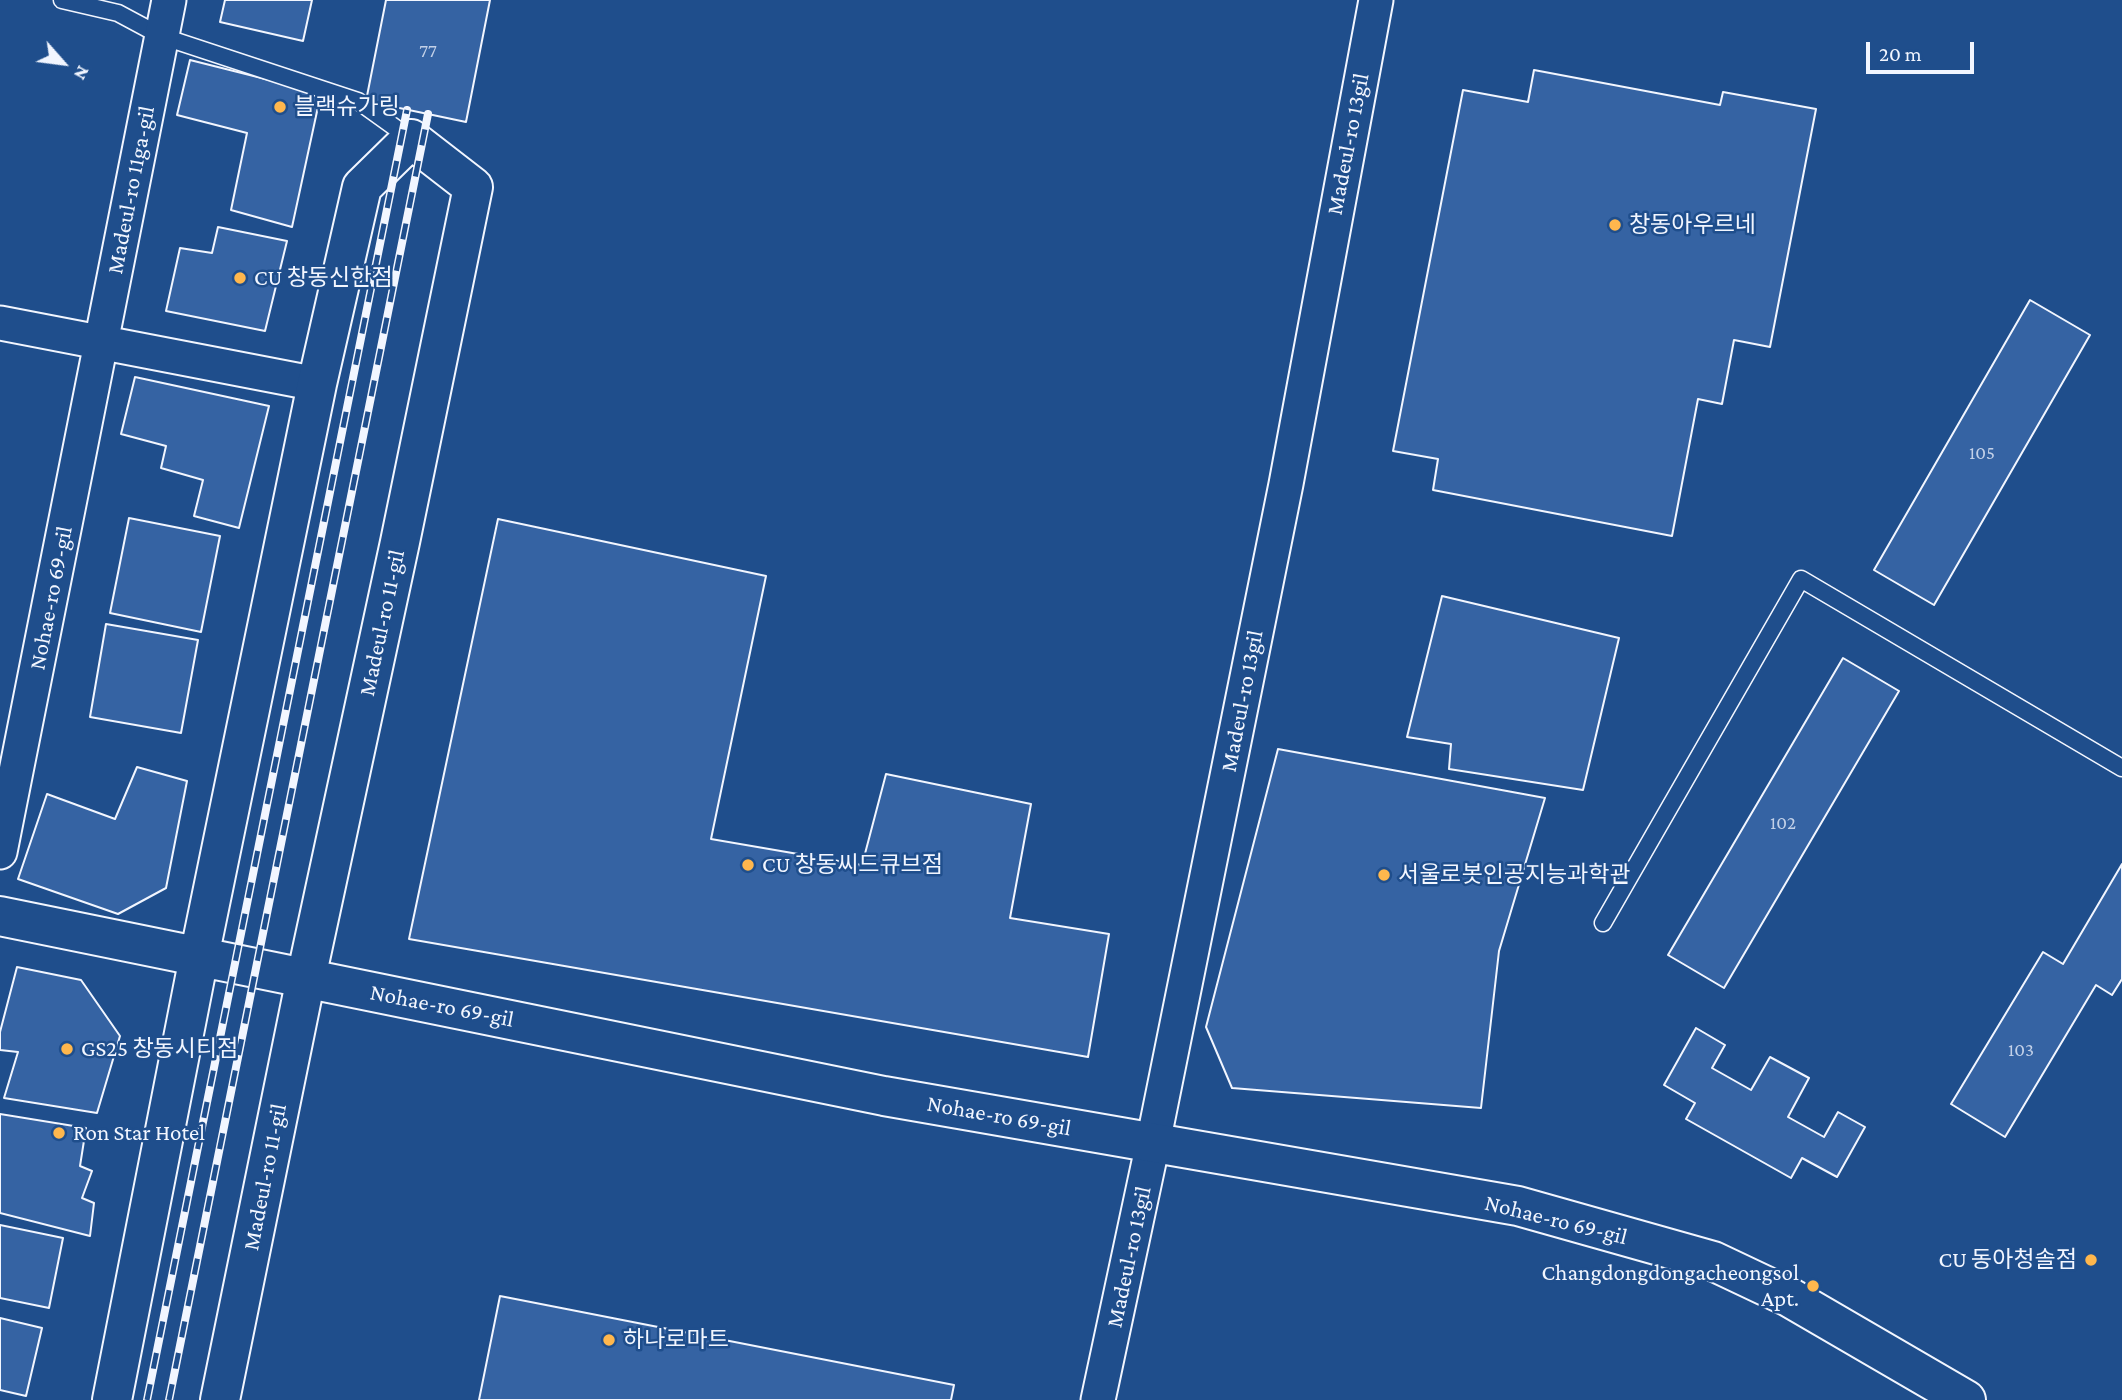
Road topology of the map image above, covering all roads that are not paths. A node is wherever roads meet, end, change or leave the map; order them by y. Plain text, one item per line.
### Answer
1 (62, 0) edge
2 (169, 0) edge
3 (1376, 0) edge
4 (161, 36) junction
5 (411, 139) junction
6 (0, 323) edge
7 (101, 344) junction
8 (317, 384) junction
9 (2122, 768) edge
10 (0, 852) edge
11 (0, 916) edge
12 (1603, 923) dead end
13 (199, 957) junction
14 (306, 978) junction
15 (1153, 1143) junction
16 (112, 1400) edge
17 (220, 1400) edge
18 (1098, 1400) edge
19 (1966, 1400) edge

1 - 4 lane
2 - 4 street, Madeul-ro 11ga-gil
3 - 15 street, Madeul-ro 13gil
4 - 5 lane
4 - 7 street, Madeul-ro 11ga-gil
5 - 8 main road
5 - 14 main road, Madeul-ro 11-gil
6 - 7 street
7 - 8 street
7 - 10 street, Nohae-ro 69-gil
8 - 13 main road
9 - 12 lane
11 - 13 main road, Nohae-ro 69-gil
13 - 14 main road, Nohae-ro 69-gil
13 - 16 main road
14 - 15 main road, Nohae-ro 69-gil
14 - 17 main road, Madeul-ro 11-gil
15 - 18 street, Madeul-ro 13gil
15 - 19 main road, Nohae-ro 69-gil

